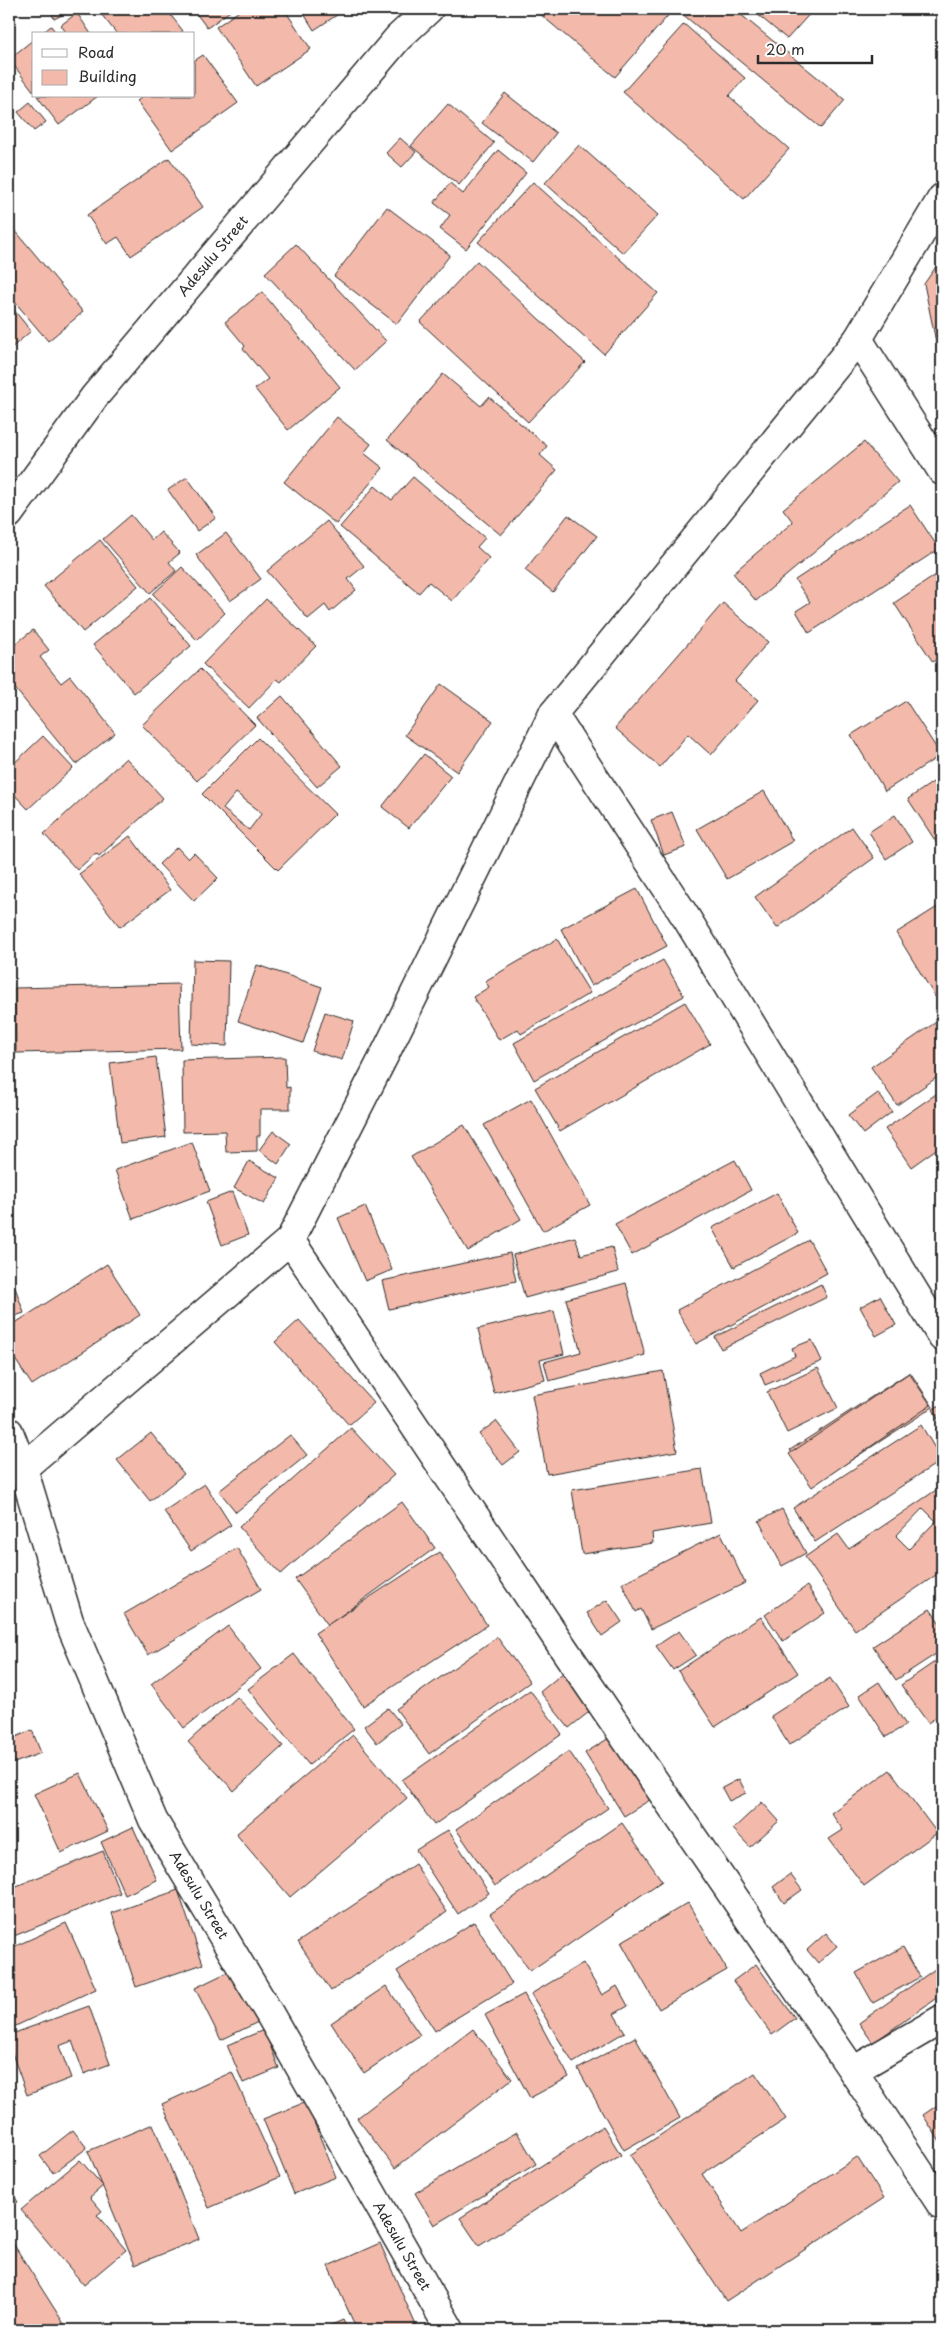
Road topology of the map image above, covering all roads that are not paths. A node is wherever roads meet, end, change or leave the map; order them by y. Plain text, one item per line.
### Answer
1 (429, 9) edge
2 (942, 198) edge
3 (858, 339) junction
4 (942, 471) edge
5 (9, 514) edge
6 (553, 714) junction
7 (290, 1240) junction
8 (942, 1337) edge
9 (9, 1432) edge
10 (23, 1468) junction
11 (942, 2019) edge
12 (853, 2071) junction
13 (942, 2206) edge
14 (450, 2330) edge

1 - 5 street, Adesulu Street
2 - 3 street
3 - 4 street
3 - 6 street
6 - 7 street
6 - 8 street
7 - 10 street
7 - 12 street
9 - 10 street, Adesulu Street
10 - 14 street, Adesulu Street
11 - 12 street
12 - 13 street

